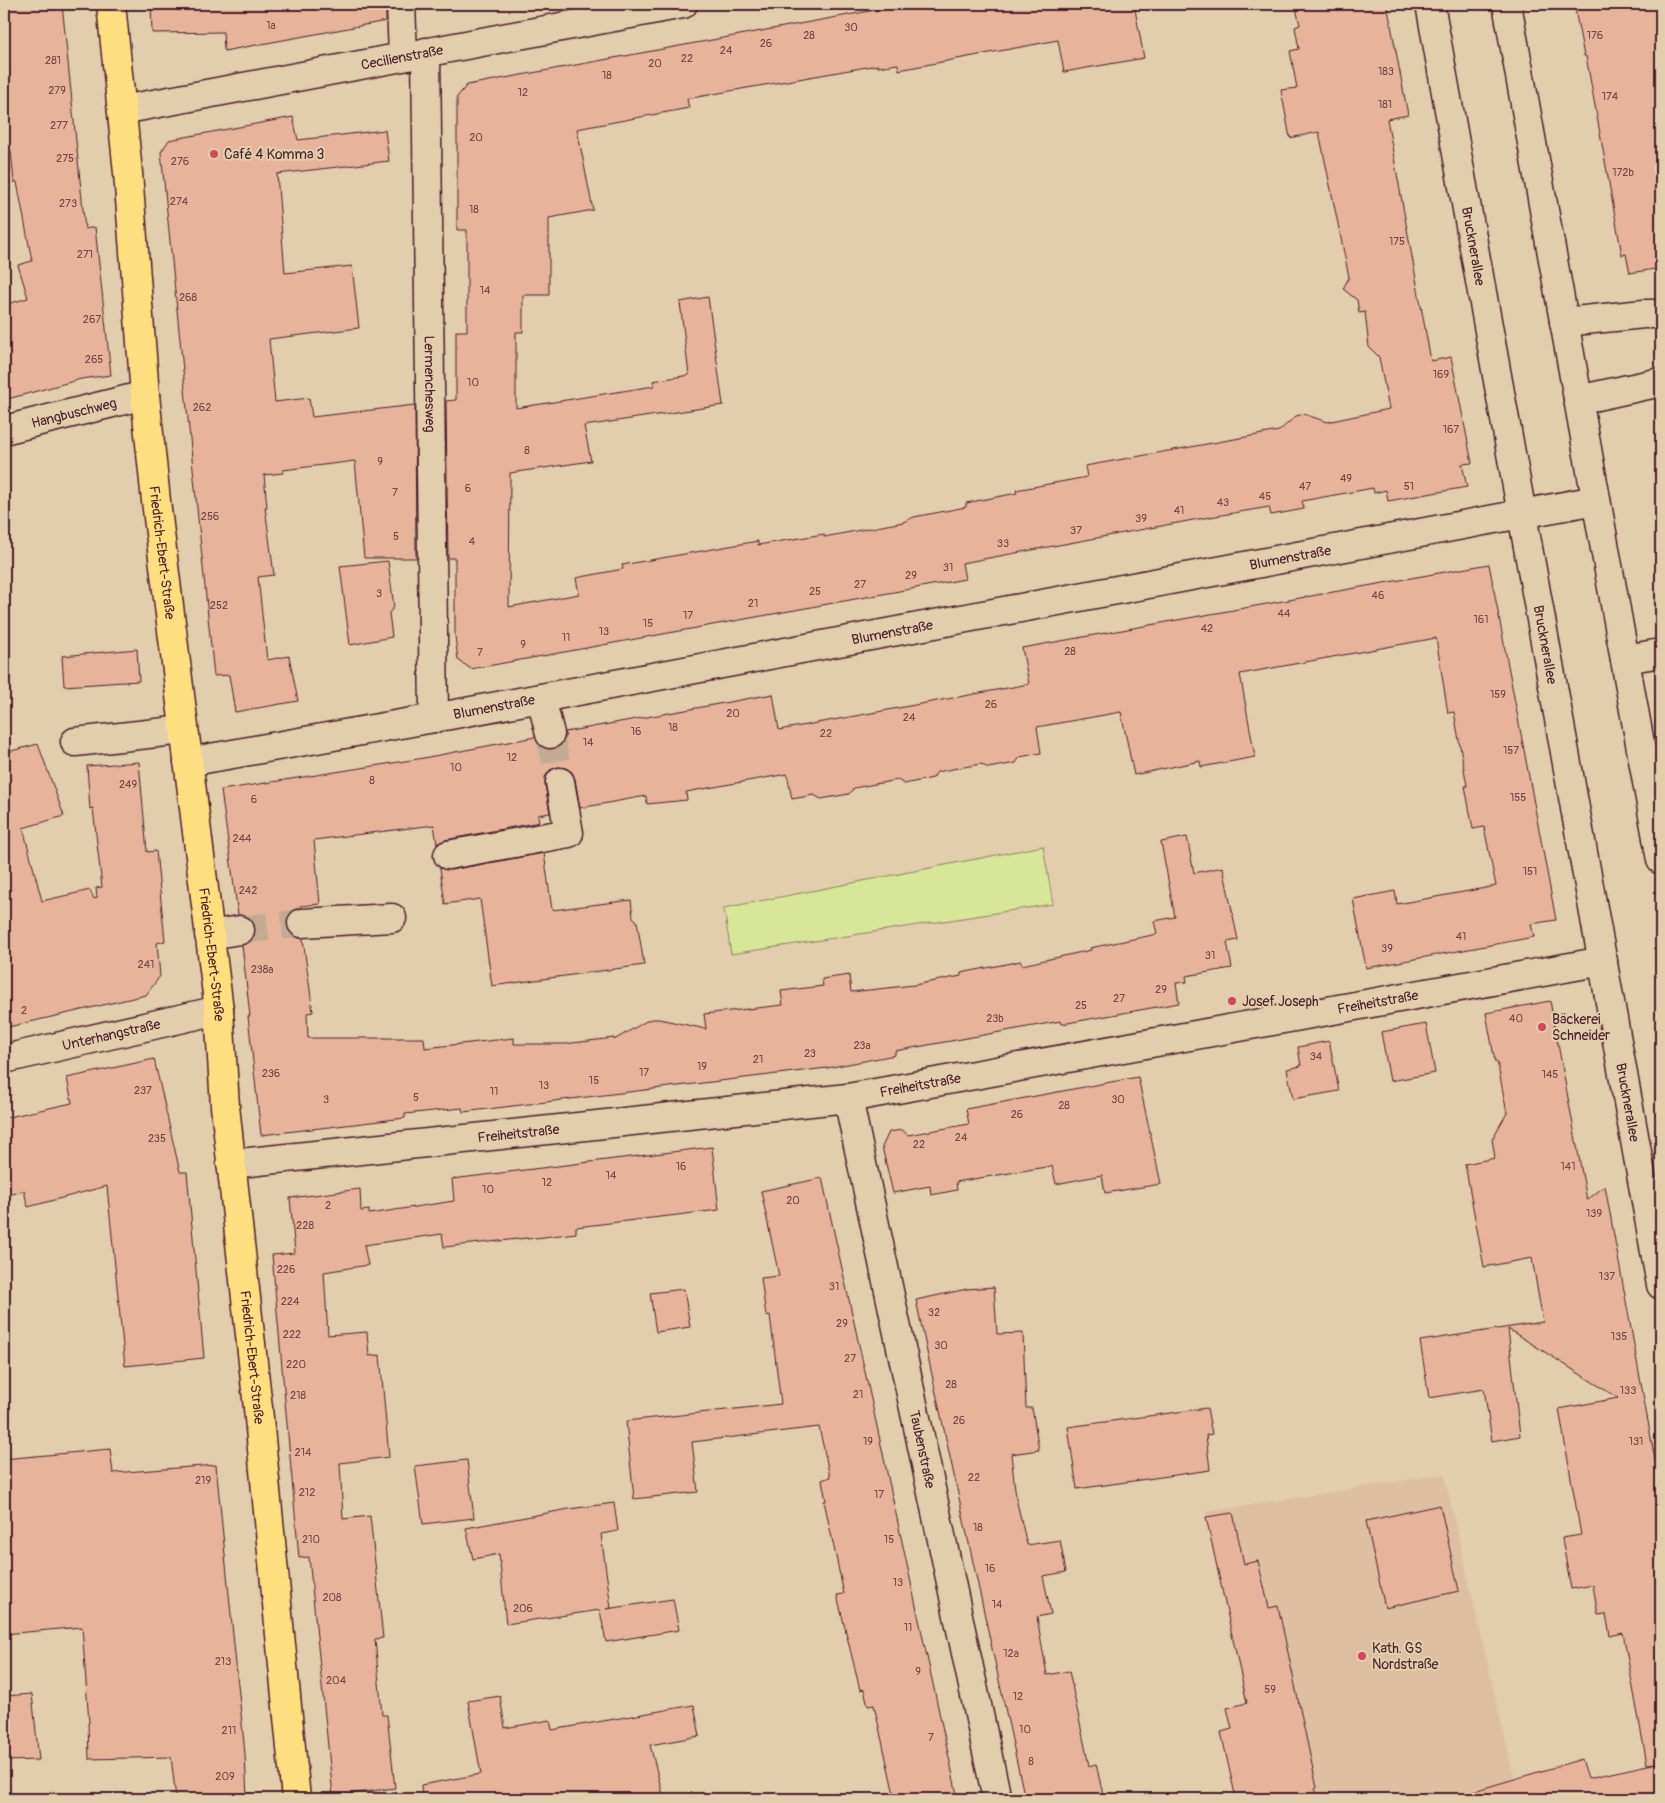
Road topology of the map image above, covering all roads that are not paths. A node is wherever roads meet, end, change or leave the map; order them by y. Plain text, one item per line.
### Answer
1 (111, 4) edge
2 (401, 4) edge
3 (683, 4) edge
4 (1430, 4) edge
5 (1507, 4) edge
6 (415, 54) junction
7 (122, 110) junction
8 (1661, 314) edge
9 (1564, 322) junction
10 (1661, 382) edge
11 (145, 395) junction
12 (1578, 400) junction
13 (4, 430) edge
14 (1596, 500) junction
15 (1522, 514) junction
16 (1661, 653) edge
17 (1625, 659) junction
18 (541, 698) junction
19 (434, 718) junction
20 (184, 730) junction
21 (550, 734) tunnel mouth
22 (75, 742) dead end
23 (188, 762) junction
24 (560, 782) tunnel mouth
25 (448, 855) dead end
26 (1661, 860) edge
27 (392, 918) dead end
28 (302, 923) tunnel mouth
29 (240, 930) tunnel mouth
30 (209, 935) junction
31 (1603, 961) junction
32 (219, 1010) junction
33 (4, 1059) edge
34 (848, 1098) junction
35 (232, 1164) junction
36 (1661, 1285) edge
37 (296, 1799) edge
38 (997, 1799) edge

1 - 7 main road, Friedrich-Ebert-Straße
2 - 6 street, Lermenchesweg
3 - 6 street, Cecilienstraße
4 - 15 street, Brucknerallee
5 - 9 street
6 - 7 street, Cecilienstraße
6 - 19 street, Lermenchesweg
7 - 11 main road, Friedrich-Ebert-Straße
8 - 9 street
9 - 12 street
10 - 12 street
11 - 13 street, Hangbuschweg
11 - 20 main road, Friedrich-Ebert-Straße
12 - 14 street
14 - 15 street, Blumenstraße
14 - 17 street
15 - 18 street, Blumenstraße
15 - 31 street, Brucknerallee
16 - 17 street
17 - 26 street
18 - 19 street, Blumenstraße
18 - 21 street
19 - 23 street, Blumenstraße
20 - 22 street
20 - 23 main road, Friedrich-Ebert-Straße
23 - 30 main road, Friedrich-Ebert-Straße
24 - 25 street
27 - 28 street
29 - 30 street
30 - 32 main road, Friedrich-Ebert-Straße
31 - 34 street, Freiheitstraße
31 - 36 street, Brucknerallee
32 - 33 street, Unterhangstraße
32 - 35 main road, Friedrich-Ebert-Straße
34 - 35 street, Freiheitstraße
34 - 38 street, Taubenstraße
35 - 37 main road, Friedrich-Ebert-Straße

